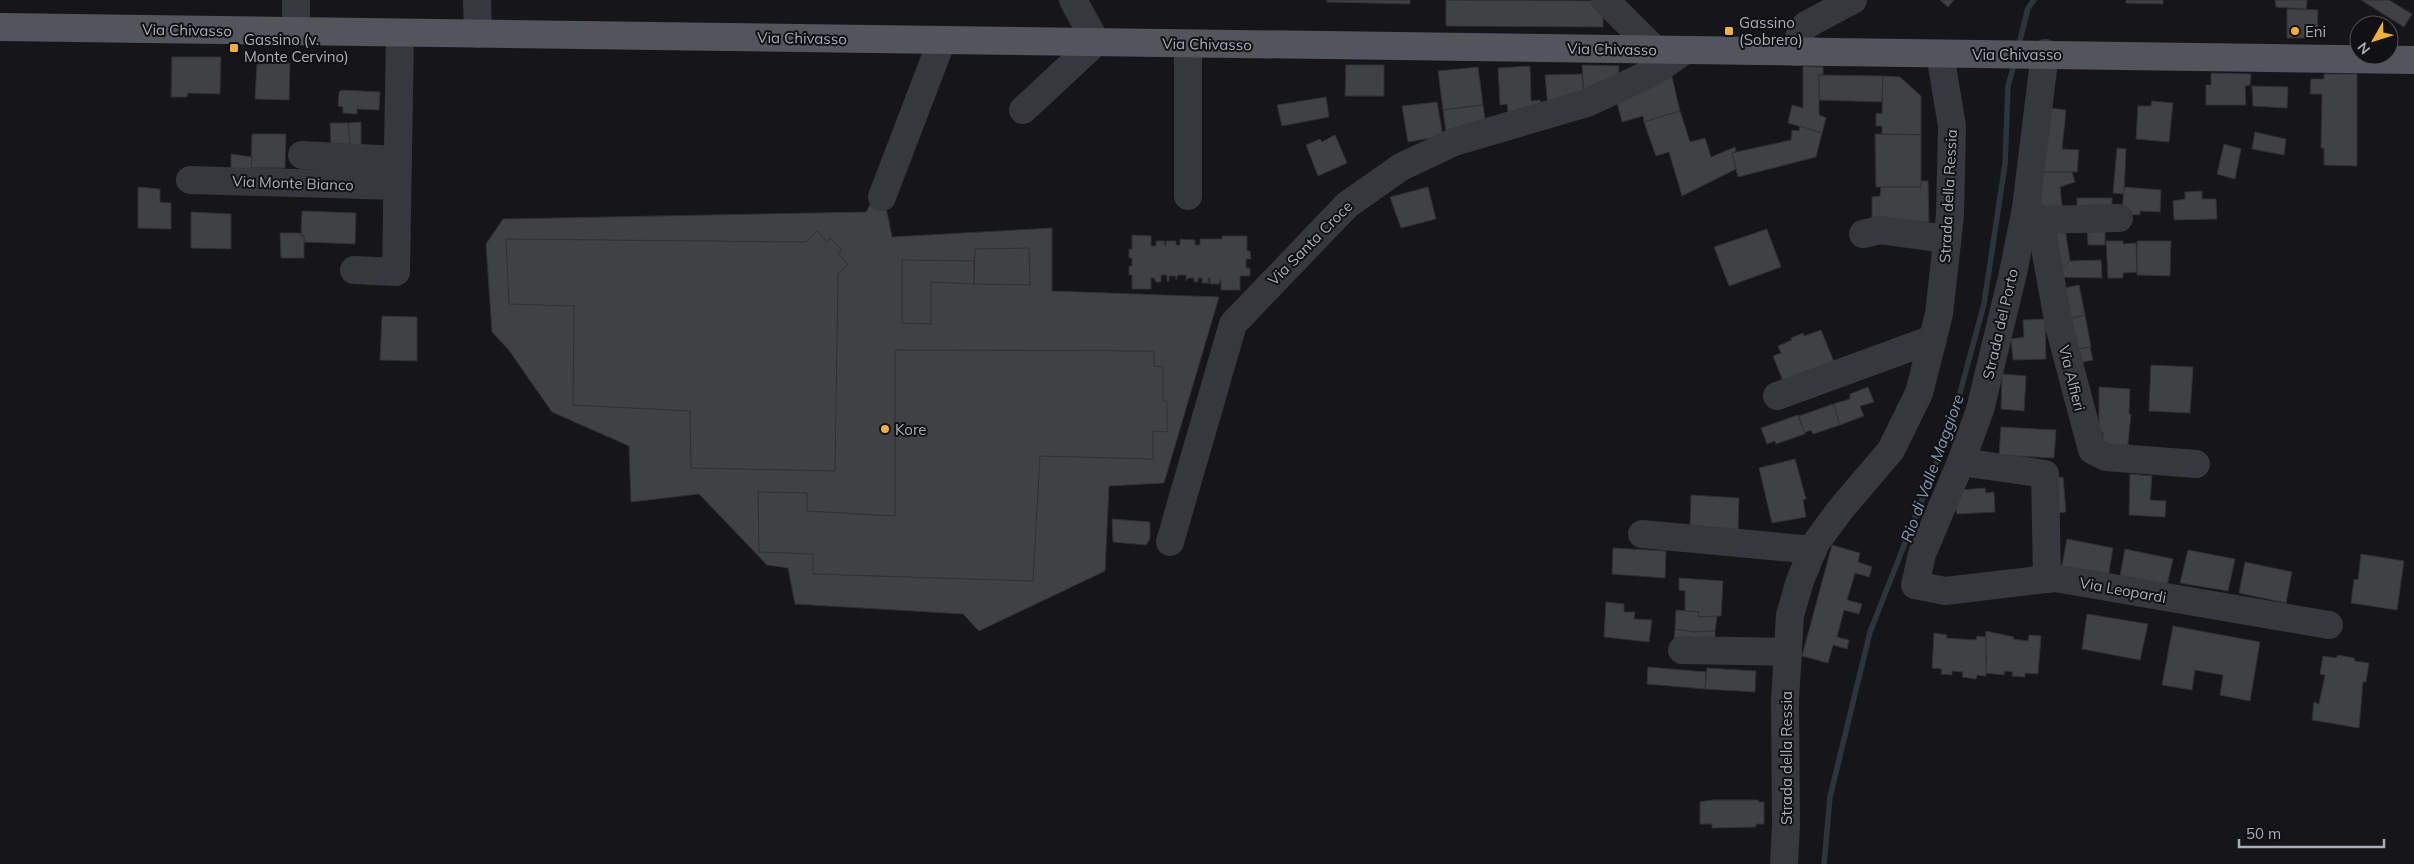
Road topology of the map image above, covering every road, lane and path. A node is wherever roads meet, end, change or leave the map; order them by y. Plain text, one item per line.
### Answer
1 (296, 0) edge
2 (477, 0) edge
3 (1073, 0) edge
4 (1605, 0) edge
5 (1853, 0) edge
6 (0, 27) edge
7 (296, 32) junction
8 (400, 33) junction
9 (478, 34) junction
10 (942, 40) junction
11 (1096, 42) junction
12 (1188, 44) junction
13 (1655, 50) junction
14 (1686, 50) junction
15 (1796, 52) junction
16 (2044, 53) junction
17 (1940, 54) junction
18 (2414, 60) edge
19 (1023, 110) dead end
20 (302, 155) dead end
21 (397, 173) junction
22 (190, 180) dead end
23 (1188, 196) dead end
24 (882, 197) dead end
25 (2033, 214) junction
26 (2119, 218) dead end
27 (1862, 234) dead end
28 (1947, 239) junction
29 (354, 270) dead end
30 (1933, 338) junction
31 (1777, 396) dead end
32 (1961, 462) junction
33 (2196, 464) dead end
34 (1642, 534) dead end
35 (1170, 542) dead end
36 (1813, 550) junction
37 (2047, 579) junction
38 (1915, 585) joint
39 (2329, 625) dead end
40 (1682, 650) dead end
41 (1788, 652) junction
42 (1784, 864) edge

1 - 7 street
2 - 9 street
3 - 11 street
4 - 13 street
5 - 15 street
6 - 7 main road, Via Chivasso
7 - 8 main road, Via Chivasso
8 - 9 main road, Via Chivasso
8 - 21 street
9 - 10 main road, Via Chivasso
10 - 11 main road, Via Chivasso
10 - 24 street
11 - 12 main road, Via Chivasso
11 - 19 street
12 - 13 main road, Via Chivasso
12 - 23 street
13 - 14 main road, Via Chivasso
14 - 15 main road, Via Chivasso
14 - 35 street, Via Santa Croce
15 - 17 main road, Via Chivasso
16 - 17 main road, Via Chivasso
16 - 18 main road, Via Chivasso
16 - 25 street, Strada del Porto
17 - 28 street, Strada della Ressia
20 - 21 street
21 - 22 street, Via Monte Bianco
21 - 29 street
25 - 26 street
25 - 32 street, Strada del Porto
25 - 33 street, Via Alfieri
27 - 28 street
28 - 30 street, Strada della Ressia
30 - 31 street
30 - 36 street, Strada della Ressia
32 - 37 street
32 - 38 street, Strada del Porto
34 - 36 street
36 - 41 street, Strada della Ressia
37 - 38 street, Via Leopardi
37 - 39 street, Via Leopardi
40 - 41 street
41 - 42 street, Strada della Ressia

